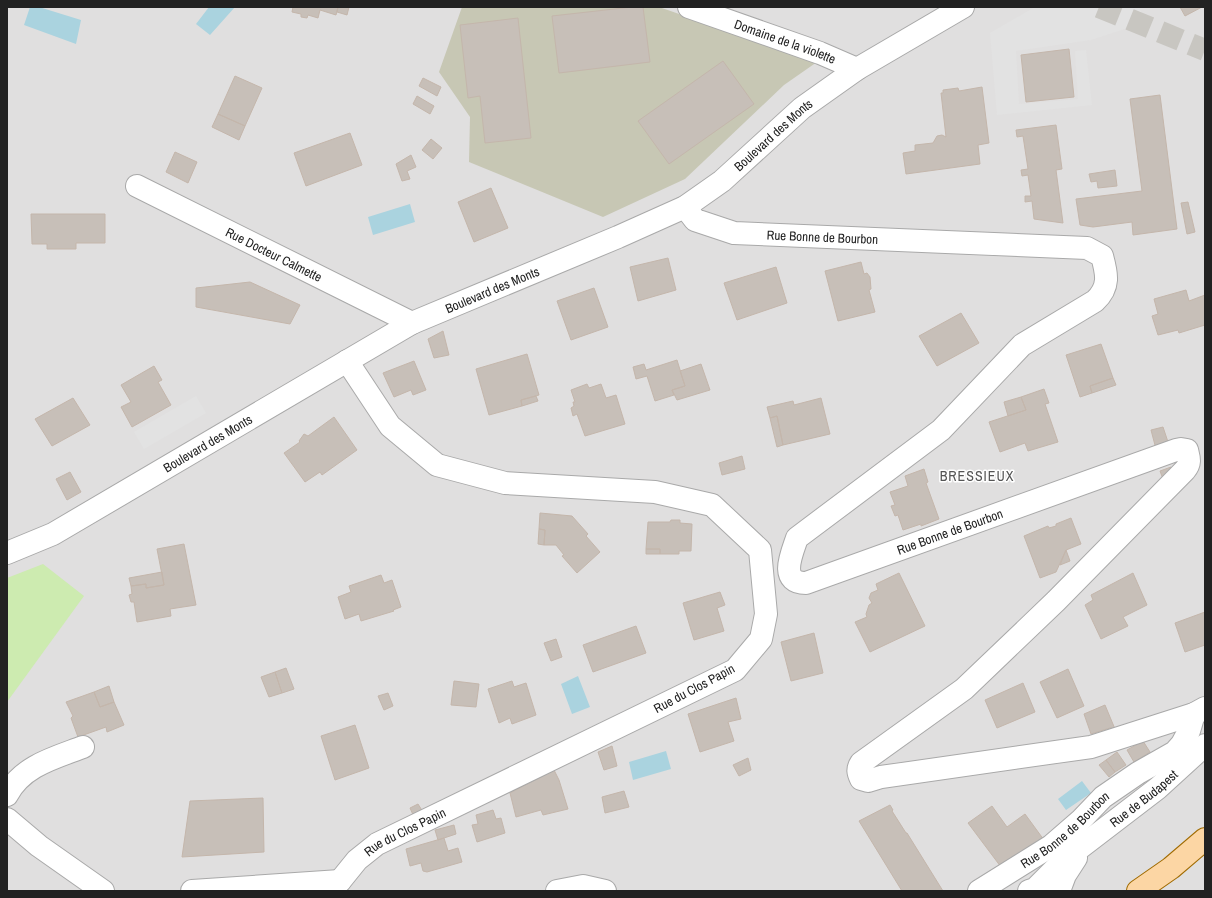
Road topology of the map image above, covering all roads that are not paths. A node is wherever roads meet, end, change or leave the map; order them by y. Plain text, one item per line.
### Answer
1 (690, 7) edge
2 (963, 7) edge
3 (857, 69) junction
4 (137, 186) dead end
5 (685, 207) junction
6 (412, 323) junction
7 (347, 361) junction
8 (7, 553) edge
9 (788, 564) junction
10 (764, 586) junction
11 (1200, 711) edge
12 (1205, 745) edge
13 (83, 746) dead end
14 (7, 795) edge
15 (7, 819) edge
16 (1205, 839) edge
17 (1080, 848) junction
18 (344, 886) edge
19 (103, 891) edge
20 (192, 891) edge
21 (557, 891) edge
22 (605, 891) edge
23 (979, 891) edge
24 (1029, 891) edge
25 (1059, 891) edge
26 (1138, 891) edge

1 - 3 street, Domaine de la violette
2 - 3 street, Boulevard des Monts
3 - 5 street, Boulevard des Monts
4 - 6 street, Rue Docteur Calmette
5 - 6 street, Boulevard des Monts
5 - 9 street, Rue Bonne de Bourbon
6 - 7 street, Boulevard des Monts
7 - 8 street, Boulevard des Monts
7 - 10 street, Rue du Clos Papin
9 - 10 street
9 - 11 street, Rue Bonne de Bourbon
10 - 18 street, Rue du Clos Papin
11 - 23 street, Rue Bonne de Bourbon
12 - 17 street, Rue de Budapest
13 - 14 street
15 - 19 street
16 - 26 main road
17 - 24 street, Rue de Budapest
17 - 25 street, Rue de Budapest
18 - 20 street
21 - 22 street

